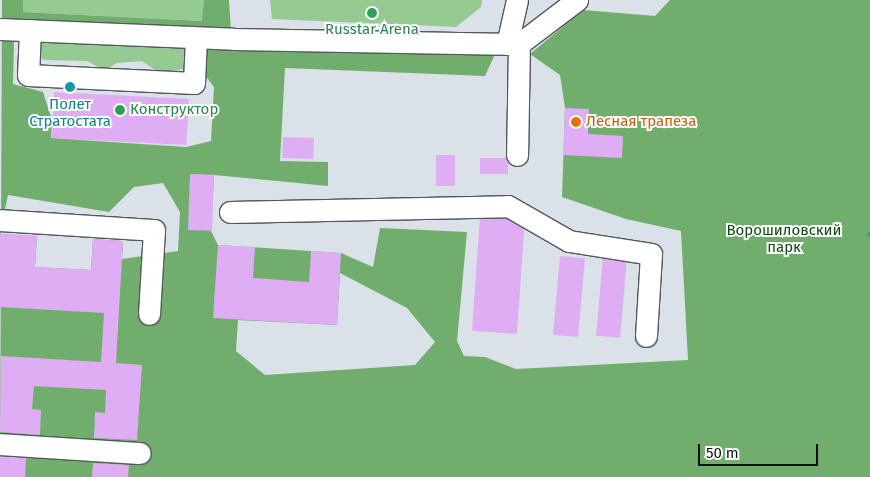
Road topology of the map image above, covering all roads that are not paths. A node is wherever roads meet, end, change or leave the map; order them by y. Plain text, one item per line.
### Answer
1 (517, 0) edge
2 (577, 0) edge
3 (0, 29) edge
4 (30, 30) junction
5 (196, 38) junction
6 (513, 44) junction
7 (517, 154) dead end
8 (230, 212) dead end
9 (0, 220) edge
10 (149, 314) dead end
11 (646, 336) dead end
12 (0, 444) edge
13 (140, 453) dead end

1 - 6 lane
2 - 6 lane
3 - 4 lane
4 - 5 lane
4 - 5 lane
5 - 6 lane
6 - 7 lane
8 - 11 lane
9 - 10 lane
12 - 13 lane

